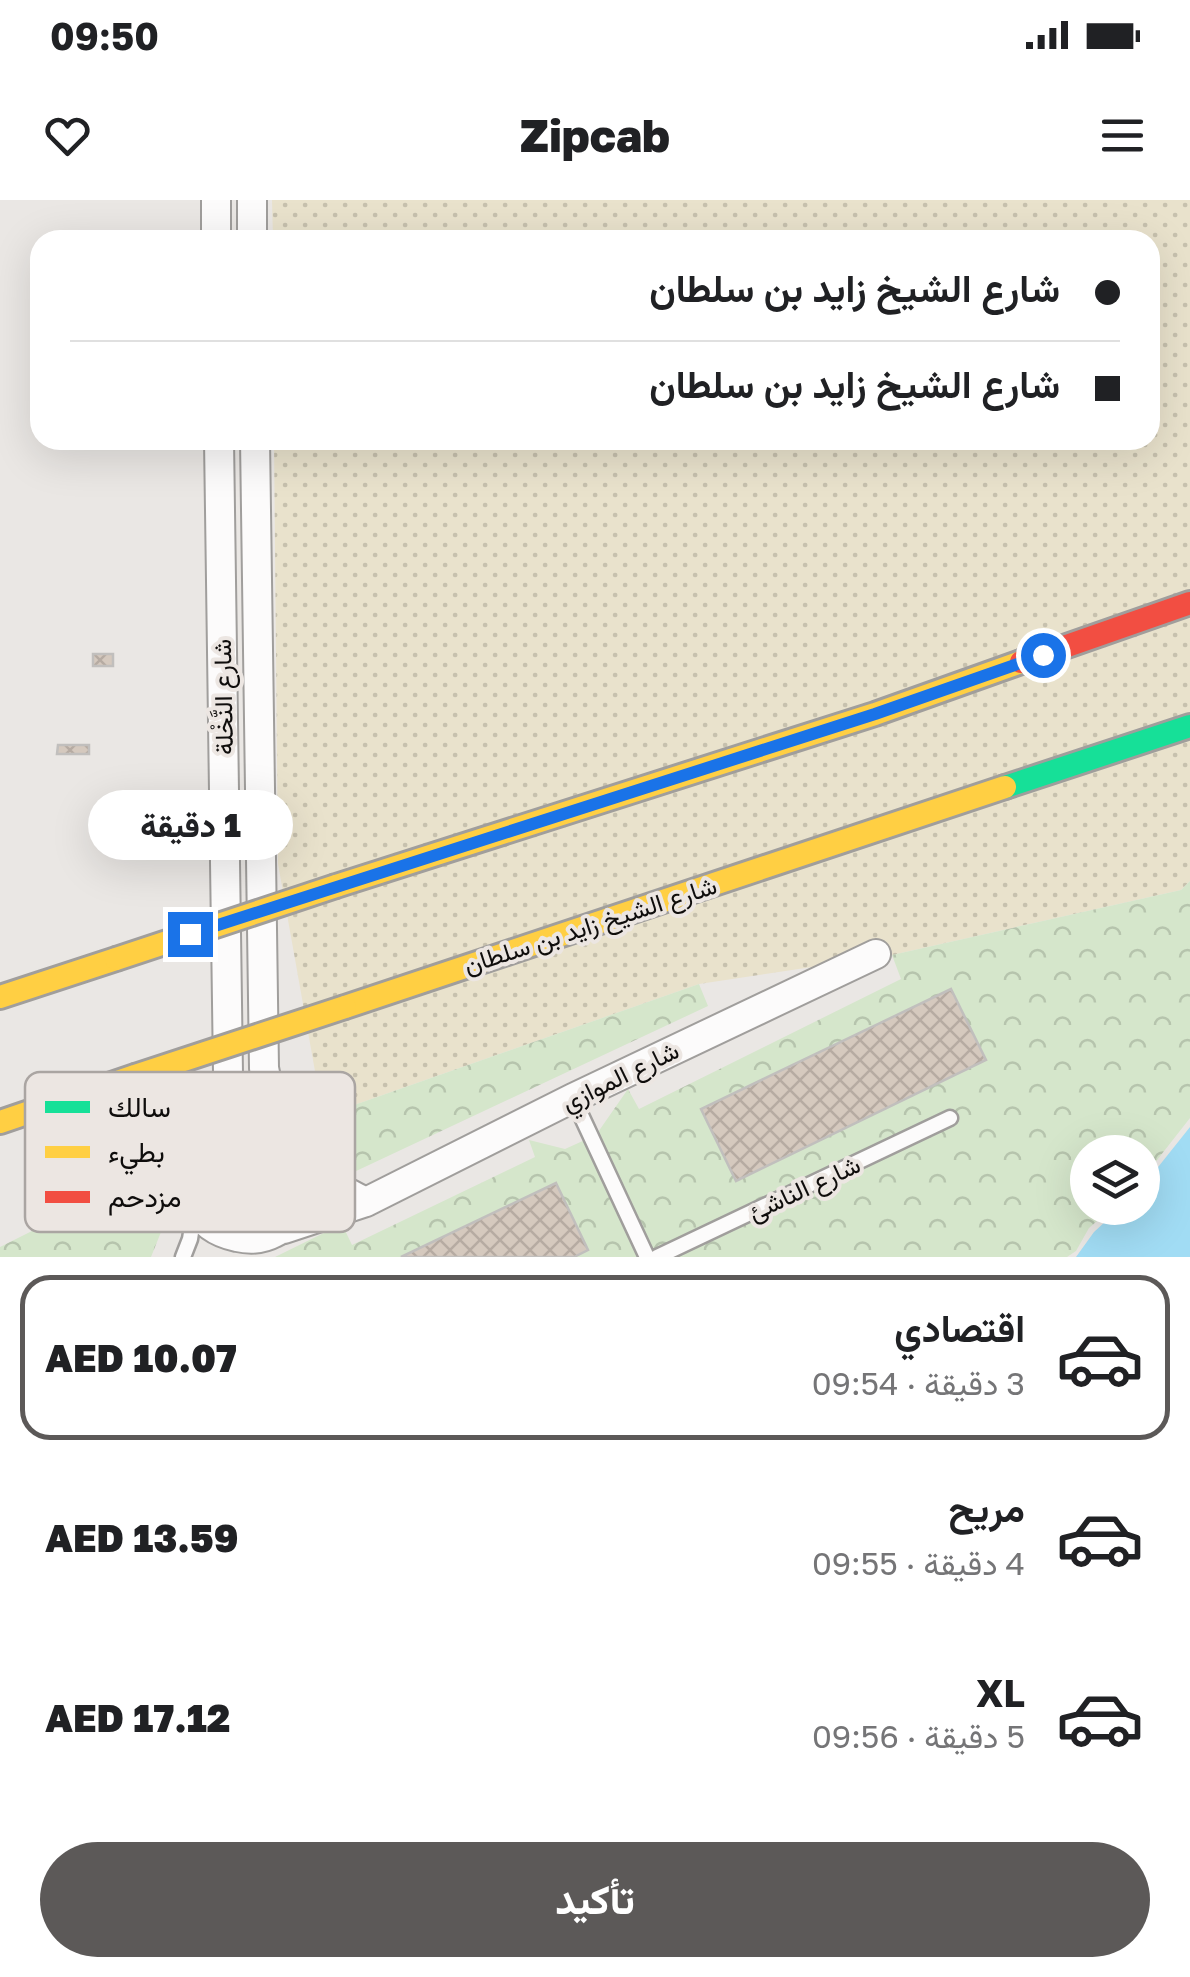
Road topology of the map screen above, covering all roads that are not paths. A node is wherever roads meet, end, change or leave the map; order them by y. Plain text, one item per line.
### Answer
1 (216, 200) edge
2 (252, 200) edge
3 (216, 230) edge
4 (252, 230) edge
5 (219, 450) edge
6 (255, 450) edge
7 (1190, 604) edge
8 (1185, 727) edge
9 (876, 954) dead end
10 (0, 997) edge
11 (147, 1072) edge
12 (228, 1072) edge
13 (265, 1072) edge
14 (573, 1098) junction
15 (25, 1113) edge
16 (950, 1118) dead end
17 (0, 1122) edge
18 (355, 1197) edge
19 (366, 1202) junction
20 (355, 1206) edge
21 (191, 1232) edge
22 (221, 1232) edge
23 (278, 1232) edge
24 (275, 1233) junction
25 (183, 1257) edge
26 (238, 1257) edge
27 (647, 1257) edge
28 (657, 1257) edge

1 - 3 street
2 - 4 street
5 - 12 street, شارع النَّخْلة
6 - 13 street, شارع النَّخْلة
7 - 10 highway, bridge
8 - 11 highway, شارع الشيخ زايد بن سلطان, bridge
9 - 14 street, شارع الموازي
14 - 19 street, شارع الموازي
14 - 27 lane
15 - 17 highway, شارع الشيخ زايد بن سلطان, bridge
16 - 28 lane, شارع الناشئ
18 - 19 street
19 - 20 street, شارع الموازي
21 - 25 lane
22 - 24 street
23 - 24 street, شارع الموازي
24 - 26 lane, شارع الموازي

